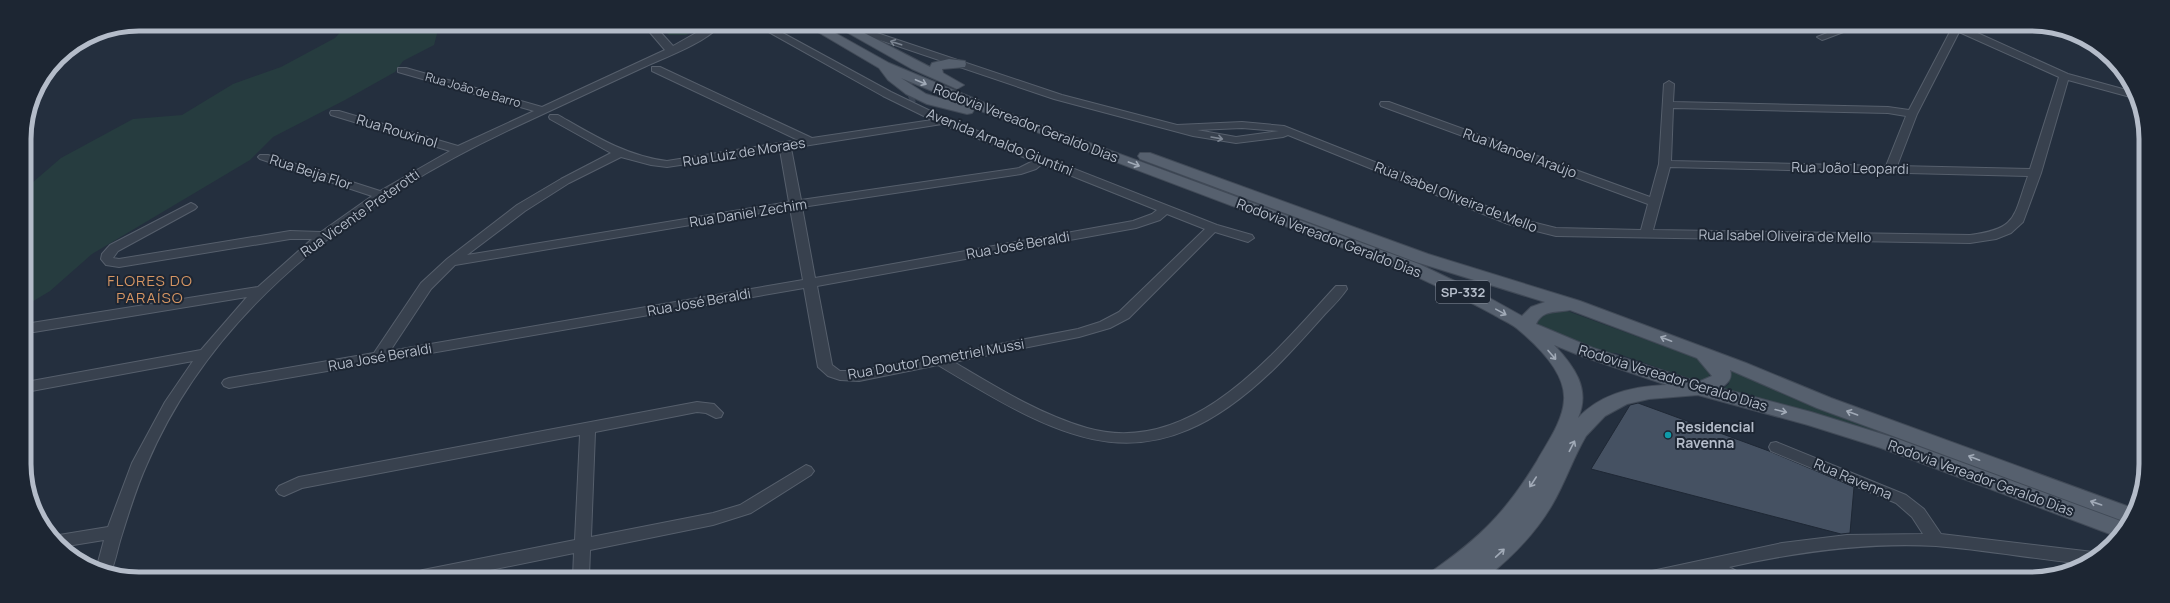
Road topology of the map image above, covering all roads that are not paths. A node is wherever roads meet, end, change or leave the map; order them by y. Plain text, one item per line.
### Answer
1 (655, 31) edge
2 (705, 31) edge
3 (772, 31) edge
4 (1839, 31) edge
5 (1953, 31) edge
6 (1964, 31) edge
7 (842, 32) edge
8 (1822, 37) dead end
9 (671, 50) junction
10 (898, 56) junction
11 (942, 58) junction
12 (879, 63) junction
13 (960, 64) junction
14 (917, 66) junction
15 (656, 69) dead end
16 (402, 70) dead end
17 (937, 76) junction
18 (2064, 76) junction
19 (1669, 84) dead end
20 (900, 86) junction
21 (887, 94) junction
22 (2129, 94) edge
23 (911, 98) junction
24 (1385, 104) dead end
25 (1669, 105) junction
26 (543, 110) junction
27 (335, 113) dead end
28 (1912, 114) junction
29 (554, 117) dead end
30 (1006, 117) junction
31 (944, 121) junction
32 (1229, 126) junction
33 (1179, 128) junction
34 (1293, 134) junction
35 (1236, 140) junction
36 (811, 142) junction
37 (785, 146) junction
38 (459, 150) junction
39 (618, 154) junction
40 (264, 156) dead end
41 (1042, 159) junction
42 (1665, 164) junction
43 (1890, 169) junction
44 (2035, 173) junction
45 (381, 195) junction
46 (1654, 202) junction
47 (796, 204) junction
48 (191, 207) dead end
49 (1165, 210) junction
50 (1213, 228) junction
51 (1646, 234) junction
52 (323, 236) junction
53 (1248, 238) dead end
54 (451, 262) junction
55 (809, 284) junction
56 (1341, 289) dead end
57 (259, 291) junction
58 (1574, 305) junction
59 (1526, 326) junction
60 (31, 328) edge
61 (1694, 350) junction
62 (205, 354) junction
63 (378, 358) junction
64 (940, 360) junction
65 (229, 383) dead end
66 (31, 387) edge
67 (1699, 389) junction
68 (1639, 394) junction
69 (1763, 406) junction
70 (716, 413) dead end
71 (588, 429) junction
72 (1776, 448) dead end
73 (806, 471) dead end
74 (284, 490) dead end
75 (2127, 514) edge
76 (2118, 528) edge
77 (114, 532) junction
78 (63, 540) edge
79 (1936, 540) junction
80 (583, 544) junction
81 (2085, 558) edge
82 (105, 566) edge
83 (1711, 566) junction
84 (447, 572) edge
85 (581, 572) edge
86 (1448, 572) edge
87 (1478, 572) edge
88 (1682, 572) edge
89 (1722, 572) edge

1 - 9 street
2 - 9 street, Rua Vicente Preterotti
3 - 21 street, Avenida Arnaldo Giuntini
4 - 8 street
5 - 28 street
6 - 18 street
7 - 10 main road, Rodovia Vereador Geraldo Dias / SP-332
11 -> 7 street
7 - 12 main road, Rodovia Vereador Geraldo Dias / SP-332
9 - 26 street, Rua Vicente Preterotti
10 - 12 main road
10 - 14 main road, Rodovia Vereador Geraldo Dias / SP-332
11 - 13 street
11 - 14 main road
12 - 20 main road
12 -> 30 main road, Rodovia Vereador Geraldo Dias / SP-332
13 - 17 main road
13 - 33 street
14 - 17 main road, Rodovia Vereador Geraldo Dias / SP-332
15 - 36 street
16 - 26 street, Rua João de Barro
17 - 58 main road, Rodovia Vereador Geraldo Dias / SP-332
18 - 22 street
18 - 44 street, Rua Isabel Oliveira de Mello
19 - 25 street
20 - 21 street
20 - 23 main road
21 - 23 street, Avenida Arnaldo Giuntini
23 - 30 main road
23 - 31 street, Avenida Arnaldo Giuntini
24 - 46 street, Rua Manoel Araújo
25 - 28 street
25 - 42 street
26 - 38 street, Rua Vicente Preterotti
27 - 38 street, Rua Rouxinol
28 - 43 street
29 - 39 street, Rua Luiz de Moraes
30 -> 59 main road, Rodovia Vereador Geraldo Dias / SP-332
31 - 36 street, Rua Luiz de Moraes
31 - 41 street, Avenida Arnaldo Giuntini
32 - 33 street, Rua Isabel Oliveira de Mello
32 - 34 street, Rua Isabel Oliveira de Mello
32 - 35 street
33 -> 35 street
34 - 35 street
34 - 51 street, Rua Isabel Oliveira de Mello
36 - 37 street, Rua Luiz de Moraes
37 - 39 street, Rua Luiz de Moraes
37 - 47 street, Rua Doutor Demetriel Mussi
38 - 45 street, Rua Vicente Preterotti
39 - 54 street
40 - 45 street, Rua Beija Flor
41 - 47 street, Rua Daniel Zechim
41 - 49 street, Avenida Arnaldo Giuntini
42 - 43 street, Rua João Leopardi
42 - 46 street
43 - 44 street, Rua João Leopardi
44 - 51 street, Rua Isabel Oliveira de Mello
45 - 52 street, Rua Vicente Preterotti
46 - 51 street
47 - 54 street, Rua Daniel Zechim
47 - 55 street, Rua Doutor Demetriel Mussi
48 - 52 street
49 - 50 street, Avenida Arnaldo Giuntini
49 - 55 street, Rua José Beraldi
50 - 53 street, Avenida Arnaldo Giuntini
50 - 64 street, Rua Doutor Demetriel Mussi
52 - 57 street, Rua Vicente Preterotti
54 - 63 street
55 - 63 street, Rua José Beraldi
55 - 64 street, Rua Doutor Demetriel Mussi
56 - 64 street
57 - 60 street
57 - 62 street, Rua Vicente Preterotti
58 - 59 main road
61 -> 58 main road, Rodovia Vereador Geraldo Dias / SP-332
59 - 67 main road, Rodovia Vereador Geraldo Dias / SP-332
59 -> 86 main road
61 - 67 main road
75 -> 61 main road, Rodovia Vereador Geraldo Dias / SP-332
62 - 66 street
62 - 77 street, Rua Vicente Preterotti
63 - 65 street, Rua José Beraldi
67 - 68 main road
67 - 69 main road, Rodovia Vereador Geraldo Dias / SP-332
68 - 69 main road
87 -> 68 main road
69 -> 76 main road, Rodovia Vereador Geraldo Dias / SP-332
70 - 71 street
71 - 74 street
71 - 80 street
72 - 79 street, Rua Ravenna
73 - 80 street
77 - 78 street
77 - 82 street, Rua Vicente Preterotti
79 - 81 street
79 - 83 street
80 - 84 street
80 - 85 street
83 - 88 street
83 - 89 street

